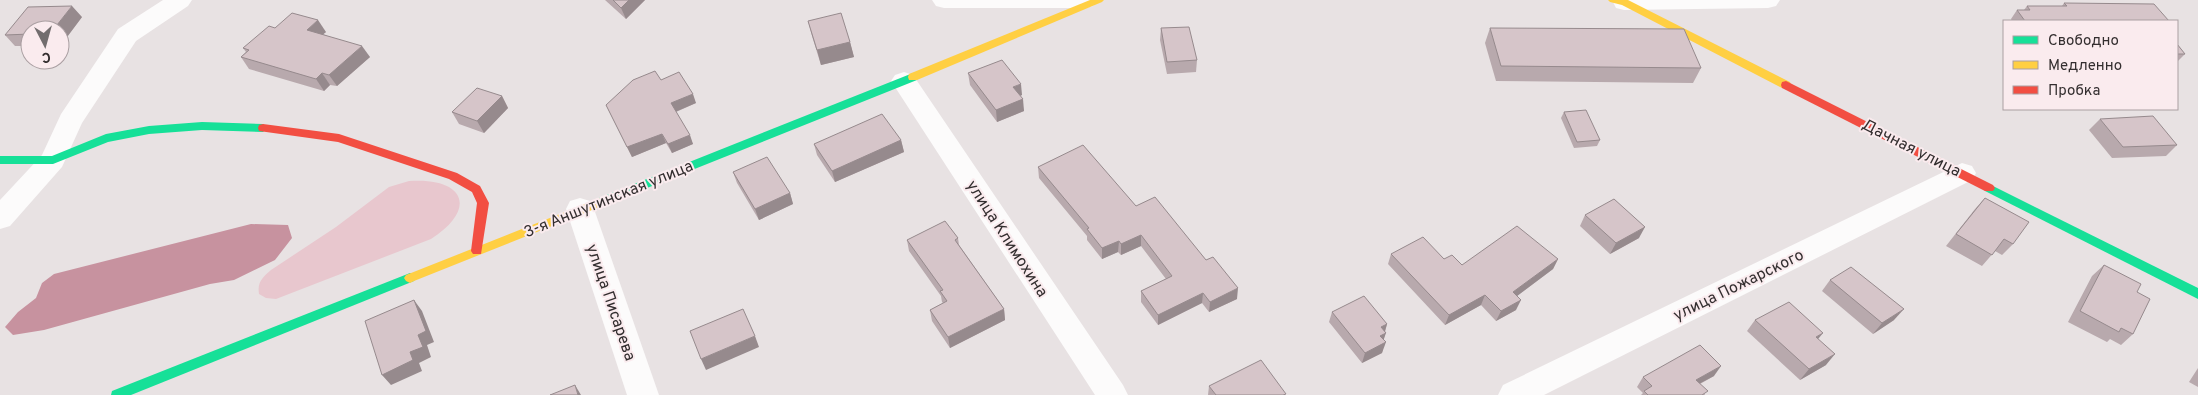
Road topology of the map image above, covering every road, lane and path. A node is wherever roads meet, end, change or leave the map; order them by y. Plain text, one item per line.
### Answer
1 (180, 0) edge
2 (951, 0) edge
3 (1085, 0) edge
4 (1099, 0) edge
5 (1768, 0) edge
6 (1620, 1) edge
7 (904, 81) junction
8 (0, 160) edge
9 (53, 160) junction
10 (1962, 173) junction
11 (580, 209) junction
12 (0, 218) edge
13 (477, 251) junction
14 (2198, 294) edge
15 (159, 386) edge
16 (117, 395) edge
17 (643, 395) edge
18 (1112, 395) edge
19 (1514, 395) edge

1 - 9 street
2 - 3 street
4 - 7 street, 3-я Аншутинская улица
5 - 6 street
6 - 10 street, Дачная улица
7 - 11 street, 3-я Аншутинская улица
7 - 18 street, улица Климохина
8 - 9 street
9 - 12 street
9 - 13 street
10 - 14 street, Дачная улица
10 - 19 street, улица Пожарского
11 - 13 street, 3-я Аншутинская улица
11 - 17 street, улица Писарева
13 - 15 street, 3-я Аншутинская улица
15 - 16 street, 3-я Аншутинская улица

